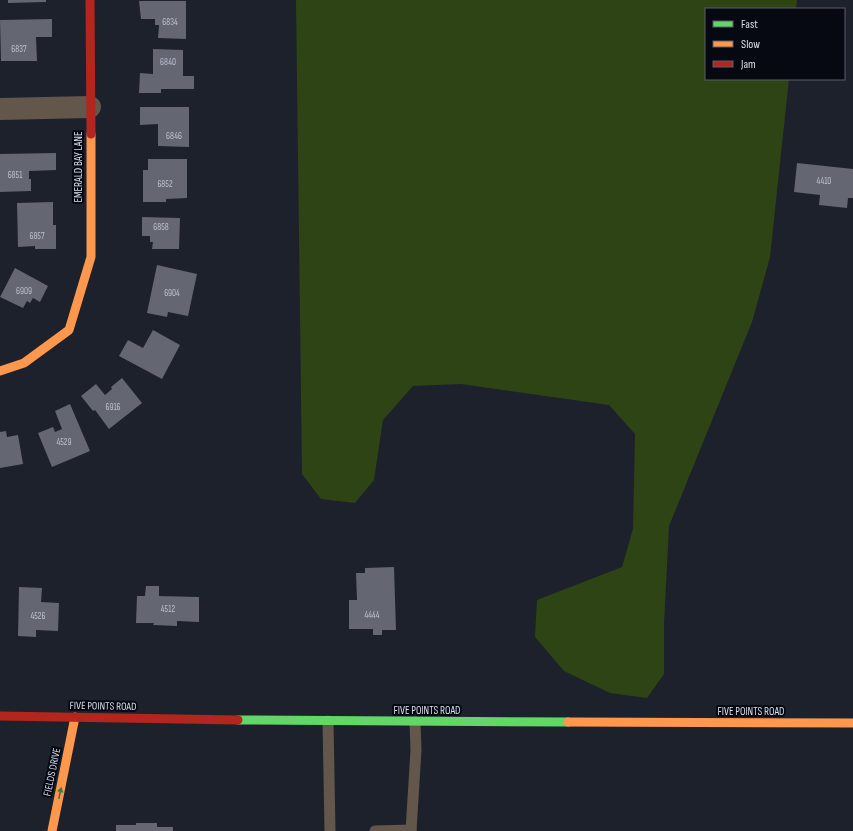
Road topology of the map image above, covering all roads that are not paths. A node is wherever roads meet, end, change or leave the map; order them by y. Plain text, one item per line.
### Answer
1 (90, 0) edge
2 (90, 107) junction
3 (0, 109) edge
4 (0, 371) edge
5 (0, 716) edge
6 (75, 717) junction
7 (328, 721) junction
8 (415, 722) junction
9 (853, 723) edge
10 (411, 830) edge
11 (52, 831) edge
12 (330, 831) edge
13 (374, 831) edge

1 - 2 street, EMERALD BAY LANE
2 - 3 street
2 - 4 street, EMERALD BAY LANE
5 - 6 street, FIVE POINTS ROAD
6 - 7 street, FIVE POINTS ROAD
11 -> 6 street, FIELDS DRIVE
7 - 8 street, FIVE POINTS ROAD
7 - 12 lane
8 - 9 street, FIVE POINTS ROAD
8 - 10 lane
10 - 13 lane

